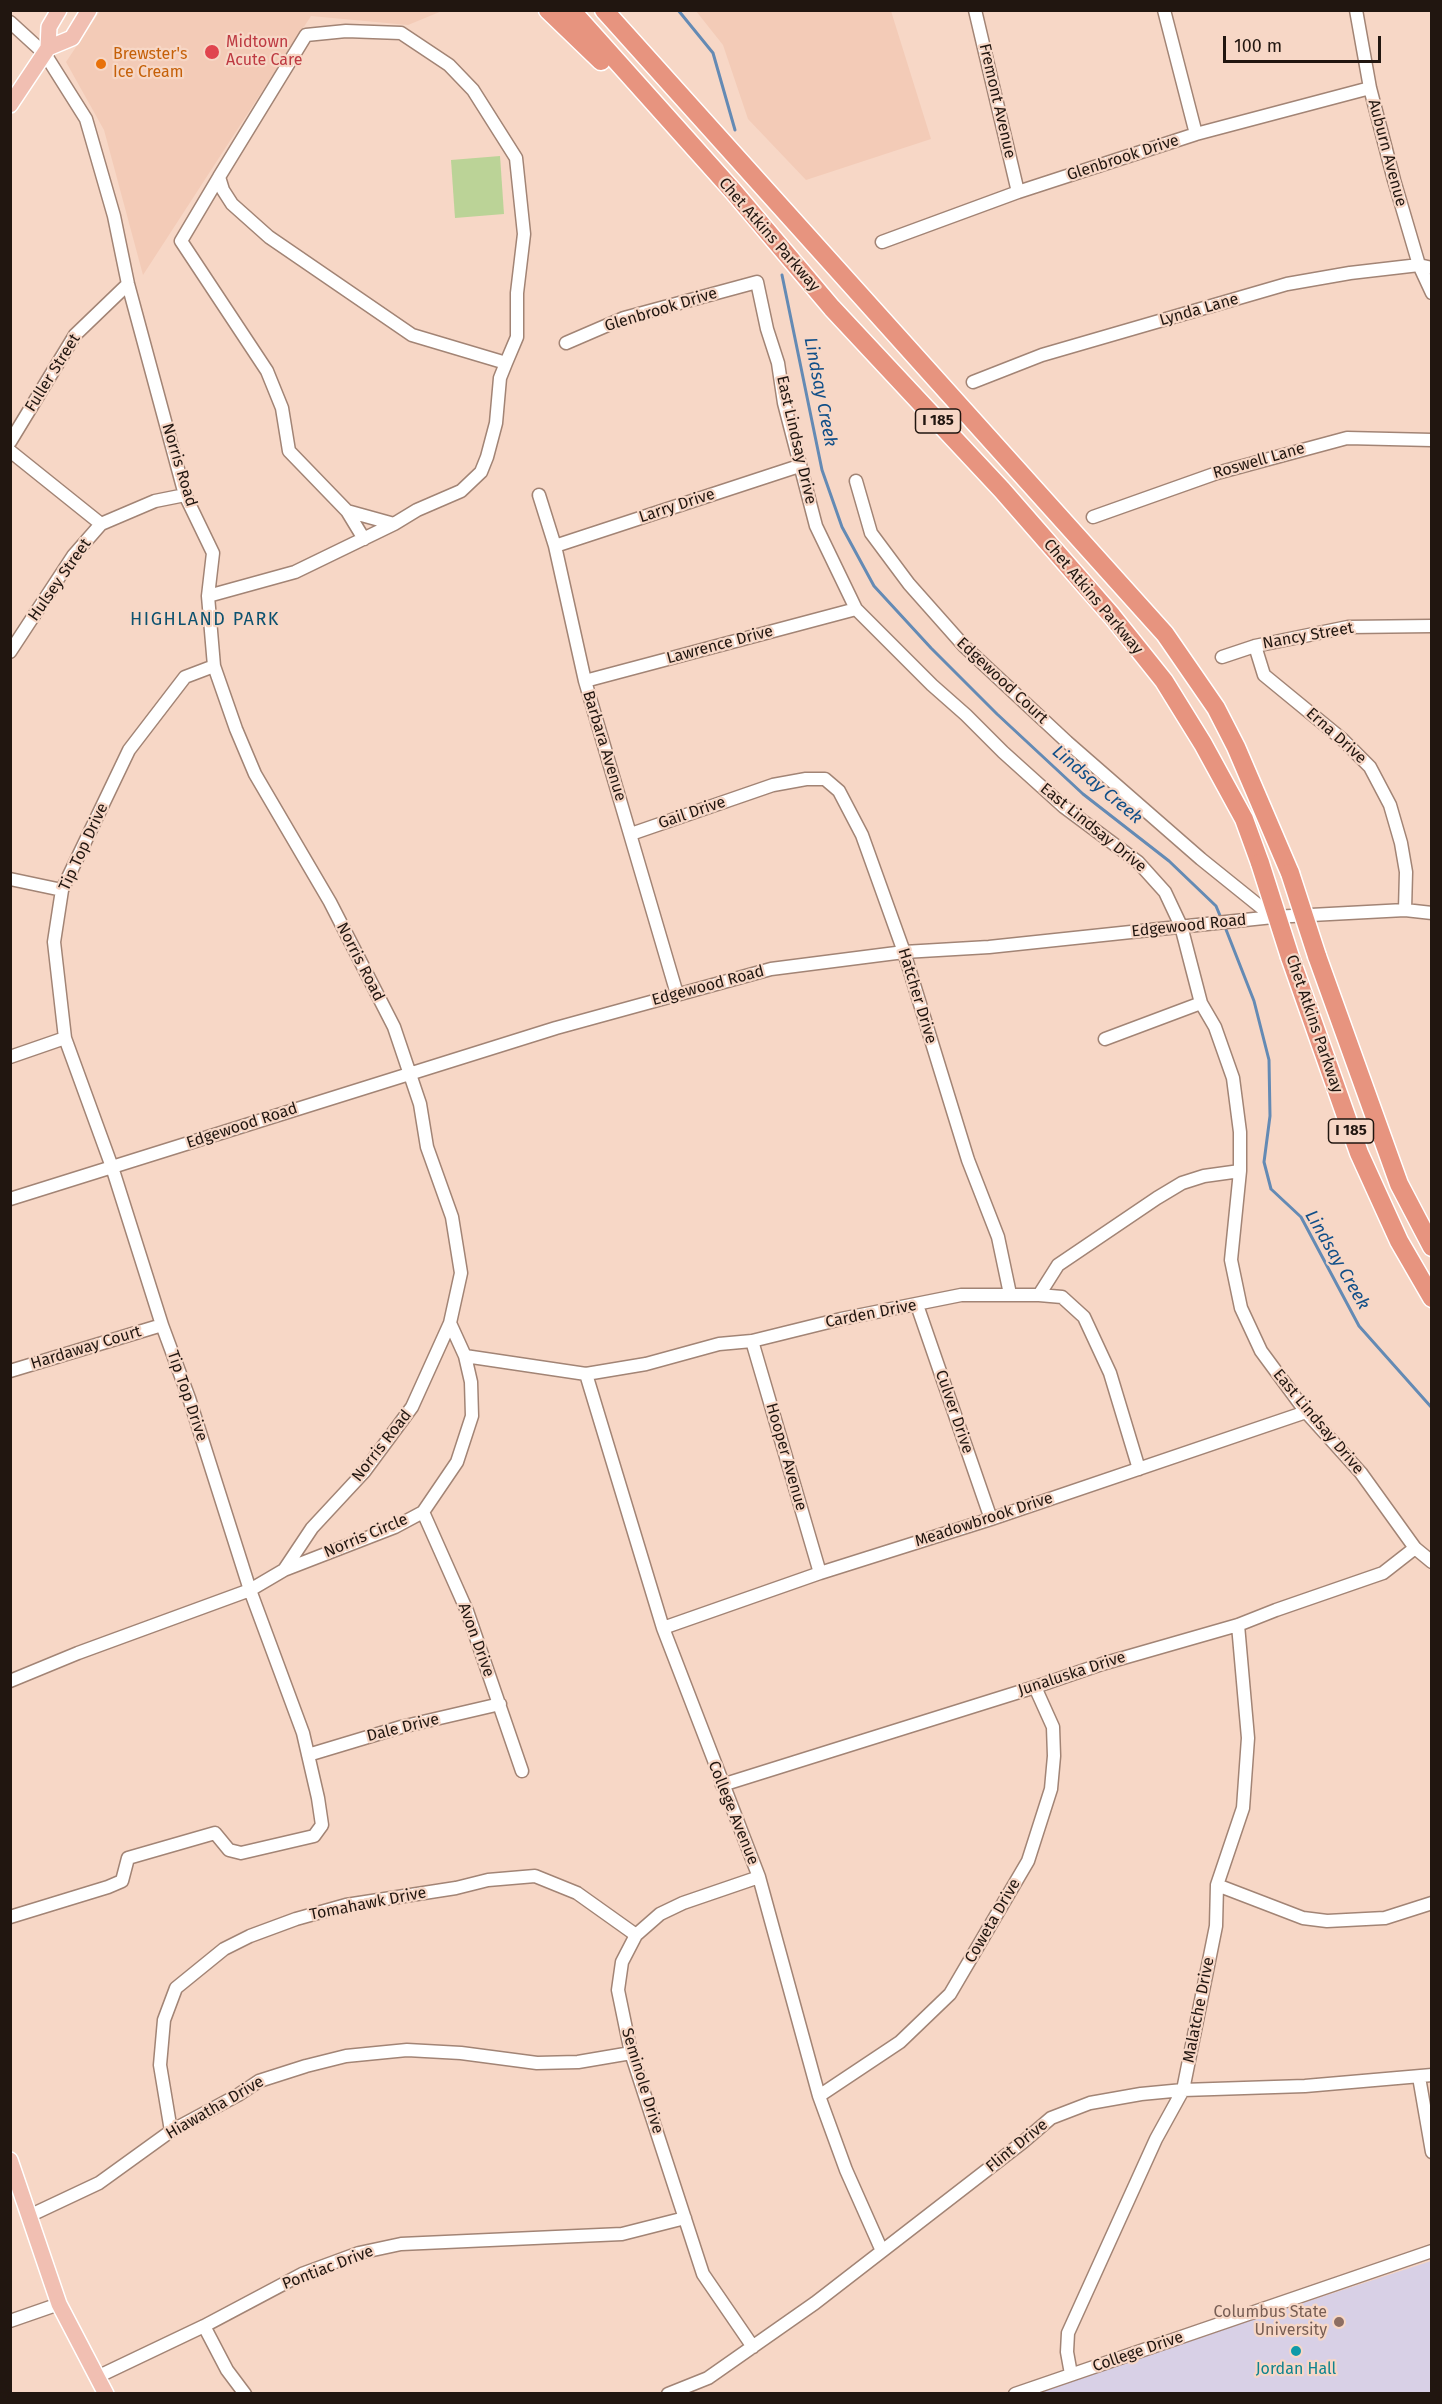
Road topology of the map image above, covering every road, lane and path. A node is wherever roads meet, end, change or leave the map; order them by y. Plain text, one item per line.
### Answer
1 (59, 10) edge
2 (89, 10) edge
3 (548, 10) edge
4 (571, 10) edge
5 (604, 10) edge
6 (615, 10) edge
7 (975, 10) edge
8 (1164, 10) edge
9 (1356, 10) edge
10 (10, 22) edge
11 (47, 51) junction
12 (1370, 88) junction
13 (677, 93) junction
14 (10, 105) edge
15 (1196, 134) junction
16 (685, 140) junction
17 (219, 177) junction
18 (1018, 192) junction
19 (882, 242) dead end
20 (1425, 267) edge
21 (757, 282) joint
22 (128, 284) junction
23 (1431, 293) edge
24 (567, 343) dead end
25 (506, 363) junction
26 (973, 382) dead end
27 (1431, 440) edge
28 (10, 442) edge
29 (10, 451) edge
30 (799, 466) junction
31 (856, 481) dead end
32 (185, 495) junction
33 (539, 495) dead end
34 (347, 511) junction
35 (1093, 517) dead end
36 (101, 524) junction
37 (394, 524) junction
38 (364, 538) junction
39 (555, 546) junction
40 (208, 596) junction
41 (856, 609) junction
42 (1431, 627) edge
43 (1255, 646) junction
44 (10, 652) edge
45 (1222, 657) dead end
46 (214, 666) junction
47 (585, 681) junction
48 (753, 792) joint
49 (631, 834) junction
50 (10, 879) edge
51 (62, 890) junction
52 (1405, 910) junction
53 (1431, 913) edge
54 (1273, 917) junction
55 (1181, 926) junction
56 (904, 952) junction
57 (676, 994) junction
58 (1201, 1003) junction
59 (65, 1038) junction
60 (1105, 1039) dead end
61 (10, 1057) edge
62 (410, 1074) junction
63 (112, 1167) junction
64 (1240, 1171) junction
65 (10, 1199) edge
66 (1431, 1247) edge
67 (1010, 1293) junction
68 (1039, 1295) junction
69 (1431, 1298) edge
70 (917, 1305) junction
71 (450, 1323) junction
72 (162, 1325) junction
73 (752, 1341) junction
74 (465, 1356) junction
75 (10, 1371) edge
76 (586, 1374) junction
77 (1306, 1412) junction
78 (1139, 1470) junction
79 (423, 1512) junction
80 (991, 1519) junction
81 (1415, 1548) junction
82 (1431, 1562) edge
83 (284, 1570) junction
84 (820, 1573) junction
85 (250, 1590) junction
86 (1238, 1625) junction
87 (663, 1628) junction
88 (10, 1681) edge
89 (1035, 1687) junction
90 (500, 1704) junction
91 (308, 1755) junction
92 (522, 1771) dead end
93 (722, 1785) junction
94 (759, 1877) junction
95 (1218, 1885) junction
96 (1431, 1903) edge
97 (10, 1917) edge
98 (636, 1935) junction
99 (631, 2053) junction
100 (1425, 2076) edge
101 (1183, 2090) junction
102 (819, 2096) junction
103 (171, 2131) junction
104 (1431, 2152) edge
105 (10, 2160) edge
106 (31, 2216) junction
107 (685, 2218) junction
108 (882, 2251) junction
109 (1431, 2251) edge
110 (59, 2304) junction
111 (10, 2320) edge
112 (204, 2326) junction
113 (753, 2347) junction
114 (1071, 2374) junction
115 (97, 2377) junction
116 (106, 2394) edge
117 (245, 2394) edge
118 (668, 2394) edge
119 (1015, 2394) edge

1 - 11 main road
2 - 11 main road
3 - 16 highway
4 - 16 highway, Chet Atkins Parkway / I 185
5 - 13 highway, Chet Atkins Parkway / I 185
6 - 13 highway
7 - 18 street, Fremont Avenue
8 - 15 street
9 - 12 street, Auburn Avenue
10 - 11 street, Norris Road
11 - 14 main road
11 - 22 street, Norris Road
12 - 15 street, Glenbrook Drive
12 - 20 street, Auburn Avenue
13 - 66 highway, Chet Atkins Parkway / I 185, bridge
15 - 18 street, Glenbrook Drive
16 - 69 highway, Chet Atkins Parkway / I 185, bridge
17 - 25 street
17 - 25 street
17 - 34 street
18 - 19 street, Glenbrook Drive
20 - 23 street, Auburn Avenue
20 - 26 street, Lynda Lane
21 - 24 street, Glenbrook Drive
21 - 30 street, East Lindsay Drive
22 - 28 street, Fuller Street
22 - 32 street, Norris Road
25 - 37 street
27 - 35 street, Roswell Lane
29 - 36 street
30 - 39 street, Larry Drive
30 - 41 street, East Lindsay Drive
31 - 54 street, Edgewood Court
32 - 36 street, Hulsey Street
32 - 40 street, Norris Road
33 - 39 street, Barbara Avenue
34 - 37 street
34 - 38 street
36 - 44 street, Hulsey Street
37 - 38 street
38 - 40 street
39 - 47 street, Barbara Avenue
40 - 46 street, Norris Road
41 - 47 street, Lawrence Drive
41 - 55 street, East Lindsay Drive
42 - 43 street, Nancy Street
43 - 45 street, Nancy Street
43 - 52 street, Erna Drive
46 - 51 street, Tip Top Drive
46 - 62 street, Norris Road
47 - 49 street, Barbara Avenue
48 - 49 street, Gail Drive
48 - 56 street, Hatcher Drive
49 - 57 street, Barbara Avenue
50 - 51 street
51 - 59 street, Tip Top Drive
52 - 53 street, Edgewood Road
52 - 54 street, Edgewood Road
54 - 55 street, Edgewood Road
55 - 56 street, Edgewood Road
55 - 58 street, East Lindsay Drive
56 - 57 street, Edgewood Road
56 - 67 street, Hatcher Drive
57 - 62 street, Edgewood Road
58 - 60 street
58 - 64 street, East Lindsay Drive
59 - 61 street
59 - 63 street, Tip Top Drive
62 - 63 street, Edgewood Road
62 - 71 street, Norris Road
63 - 65 street, Edgewood Road
63 - 72 street, Tip Top Drive
64 - 68 street
64 - 77 street, East Lindsay Drive
67 - 68 street, Carden Drive
67 - 70 street, Carden Drive
68 - 78 street
70 - 73 street, Carden Drive
70 - 80 street, Culver Drive
71 - 74 street, Norris Circle
71 - 83 street, Norris Road
72 - 75 street, Hardaway Court
72 - 85 street, Tip Top Drive
73 - 76 street, Carden Drive
73 - 84 street, Hooper Avenue
74 - 76 street, Carden Drive
74 - 79 street, Norris Circle
76 - 87 street, College Avenue
77 - 78 street, Meadowbrook Drive
77 - 81 street, East Lindsay Drive
78 - 80 street, Meadowbrook Drive
79 - 83 street, Norris Circle
79 - 90 street, Avon Drive
80 - 84 street, Meadowbrook Drive
81 - 82 street, East Lindsay Drive
81 - 86 street, Junaluska Drive
83 - 85 street, Norris Road
84 - 87 street, Meadowbrook Drive
85 - 88 street, Norris Road
85 - 91 street, Tip Top Drive
86 - 89 street, Junaluska Drive
86 - 95 street, Malatche Drive
87 - 93 street, College Avenue
89 - 93 street, Junaluska Drive
89 - 102 street, Coweta Drive
90 - 91 street, Dale Drive
90 - 92 street, Avon Drive
91 - 97 street, Tip Top Drive
93 - 94 street, College Avenue
94 - 98 street, Seminole Drive
94 - 102 street, College Avenue
95 - 96 street
95 - 101 street, Malatche Drive
98 - 99 street, Seminole Drive
98 - 103 street, Tomahawk Drive
99 - 103 street, Hiawatha Drive
99 - 107 street, Seminole Drive
100 - 101 street, Flint Drive
100 - 104 street
101 - 108 street, Flint Drive
101 - 114 street, Malatche Drive
102 - 108 street, College Avenue
103 - 106 street, Hiawatha Drive
105 - 106 main road
106 - 110 main road
107 - 112 street, Pontiac Drive
107 - 113 street, Seminole Drive
108 - 113 street, Flint Drive
109 - 114 street, College Drive
110 - 111 street
110 - 115 main road
112 - 115 street, Pontiac Drive
112 - 117 street
113 - 118 street, Flint Drive
114 - 119 street, College Drive
115 - 116 main road

